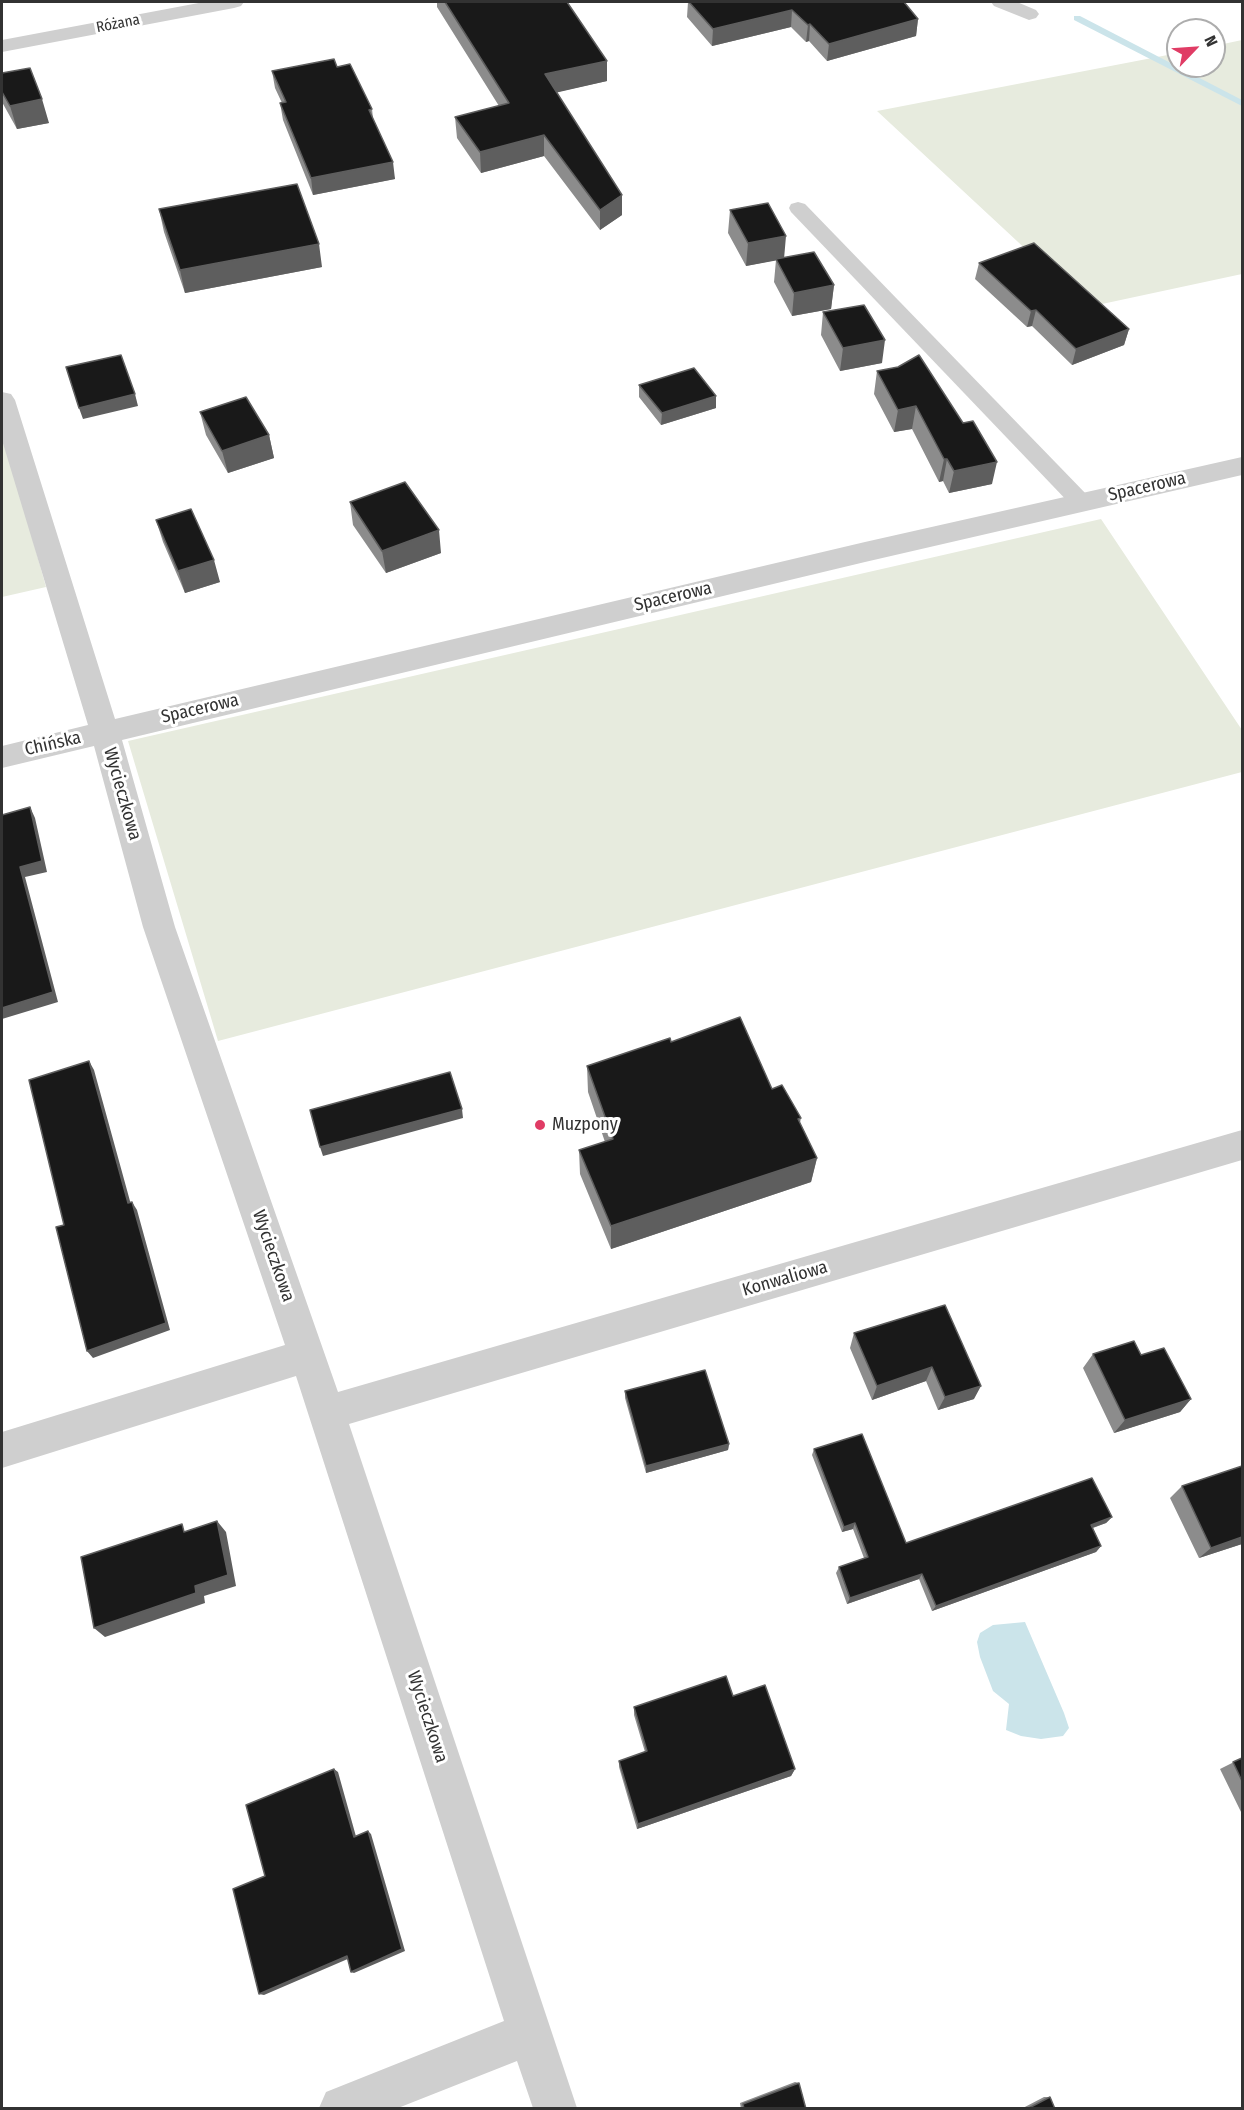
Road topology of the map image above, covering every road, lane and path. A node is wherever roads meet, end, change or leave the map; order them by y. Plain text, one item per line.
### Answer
1 (234, 2) edge
2 (1001, 2) edge
3 (1029, 14) dead end
4 (2, 46) edge
5 (798, 208) dead end
6 (2, 400) edge
7 (1242, 465) edge
8 (1081, 502) junction
9 (105, 732) junction
10 (2, 757) edge
11 (1242, 1145) edge
12 (308, 1355) junction
13 (327, 1413) junction
14 (2, 1450) edge
15 (531, 2033) junction
16 (342, 2109) edge
17 (555, 2109) edge

1 - 4 street, Różana
2 - 3 street
5 - 8 lane
6 - 9 street, Wycieczkowa
7 - 8 street, Spacerowa
8 - 9 street, Spacerowa
9 - 10 street, Chińska
9 - 12 street, Wycieczkowa
11 - 13 street, Konwaliowa
12 - 13 street, Wycieczkowa
12 - 14 street
13 - 15 street, Wycieczkowa
15 - 16 street
15 - 17 street, Wycieczkowa

